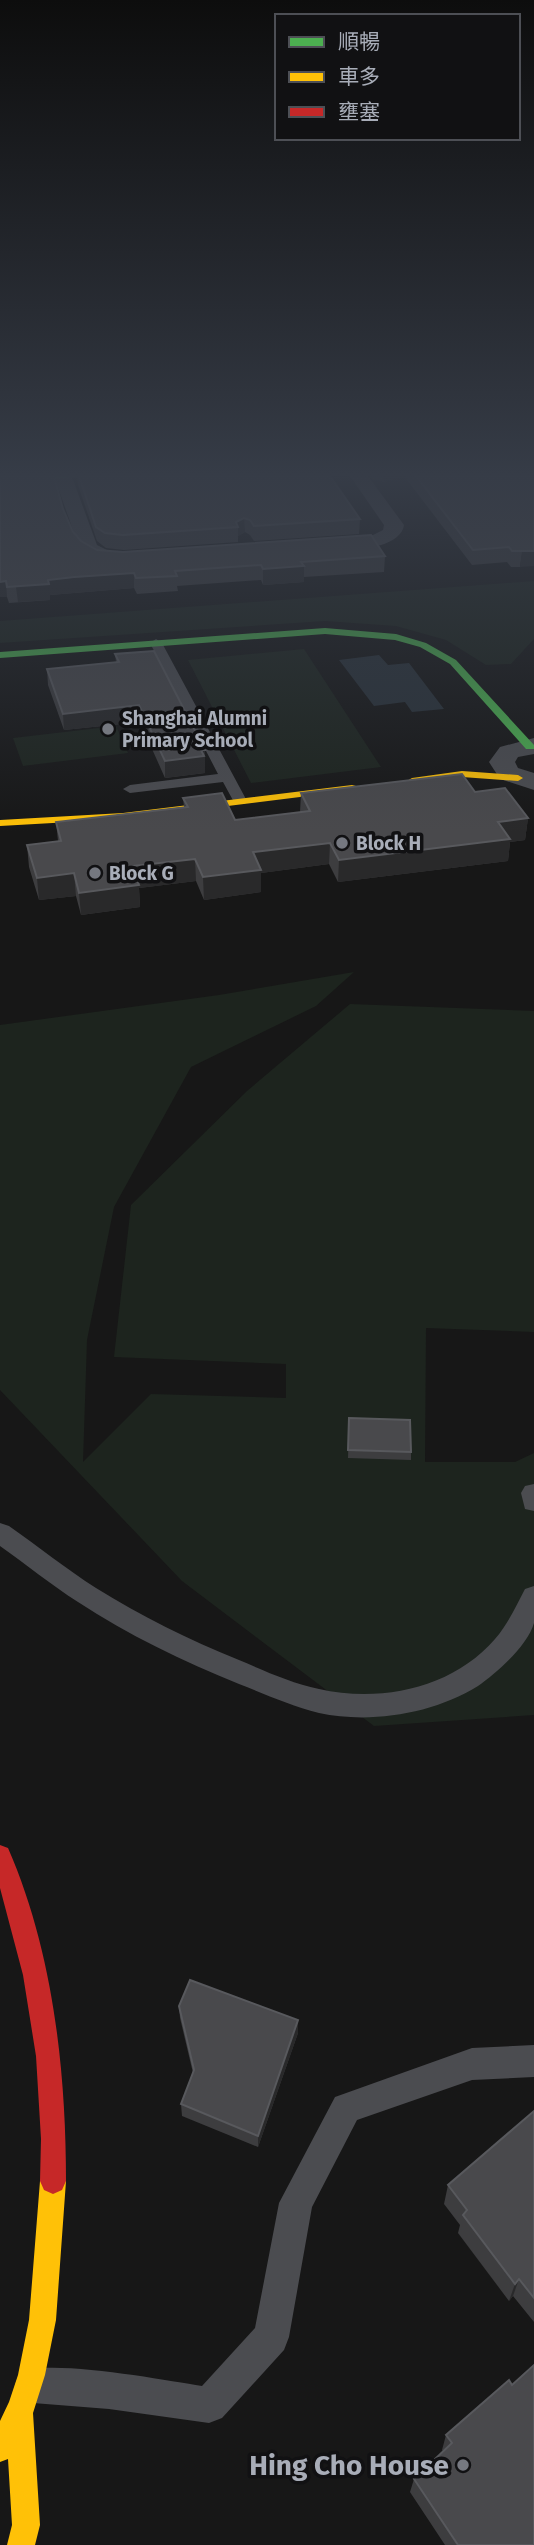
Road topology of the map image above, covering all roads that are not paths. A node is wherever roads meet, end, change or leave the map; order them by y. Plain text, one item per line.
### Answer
1 (156, 643) junction
2 (0, 655) edge
3 (532, 746) edge
4 (518, 774) edge
5 (462, 775) joint
6 (225, 777) junction
7 (393, 783) edge
8 (365, 786) edge
9 (130, 789) dead end
10 (240, 801) junction
11 (0, 823) edge
12 (0, 1533) edge
13 (534, 1596) edge
14 (0, 1855) edge
15 (534, 2061) edge
16 (23, 2399) junction
17 (0, 2448) edge
18 (21, 2545) edge

1 - 2 street
1 - 3 street
1 - 6 lane
3 - 4 street
4 - 5 street
5 - 7 street
6 - 9 lane
6 - 10 lane
8 - 10 street
10 - 11 street
12 - 13 lane
14 - 16 street
15 - 16 lane
16 - 17 street
16 - 18 street

